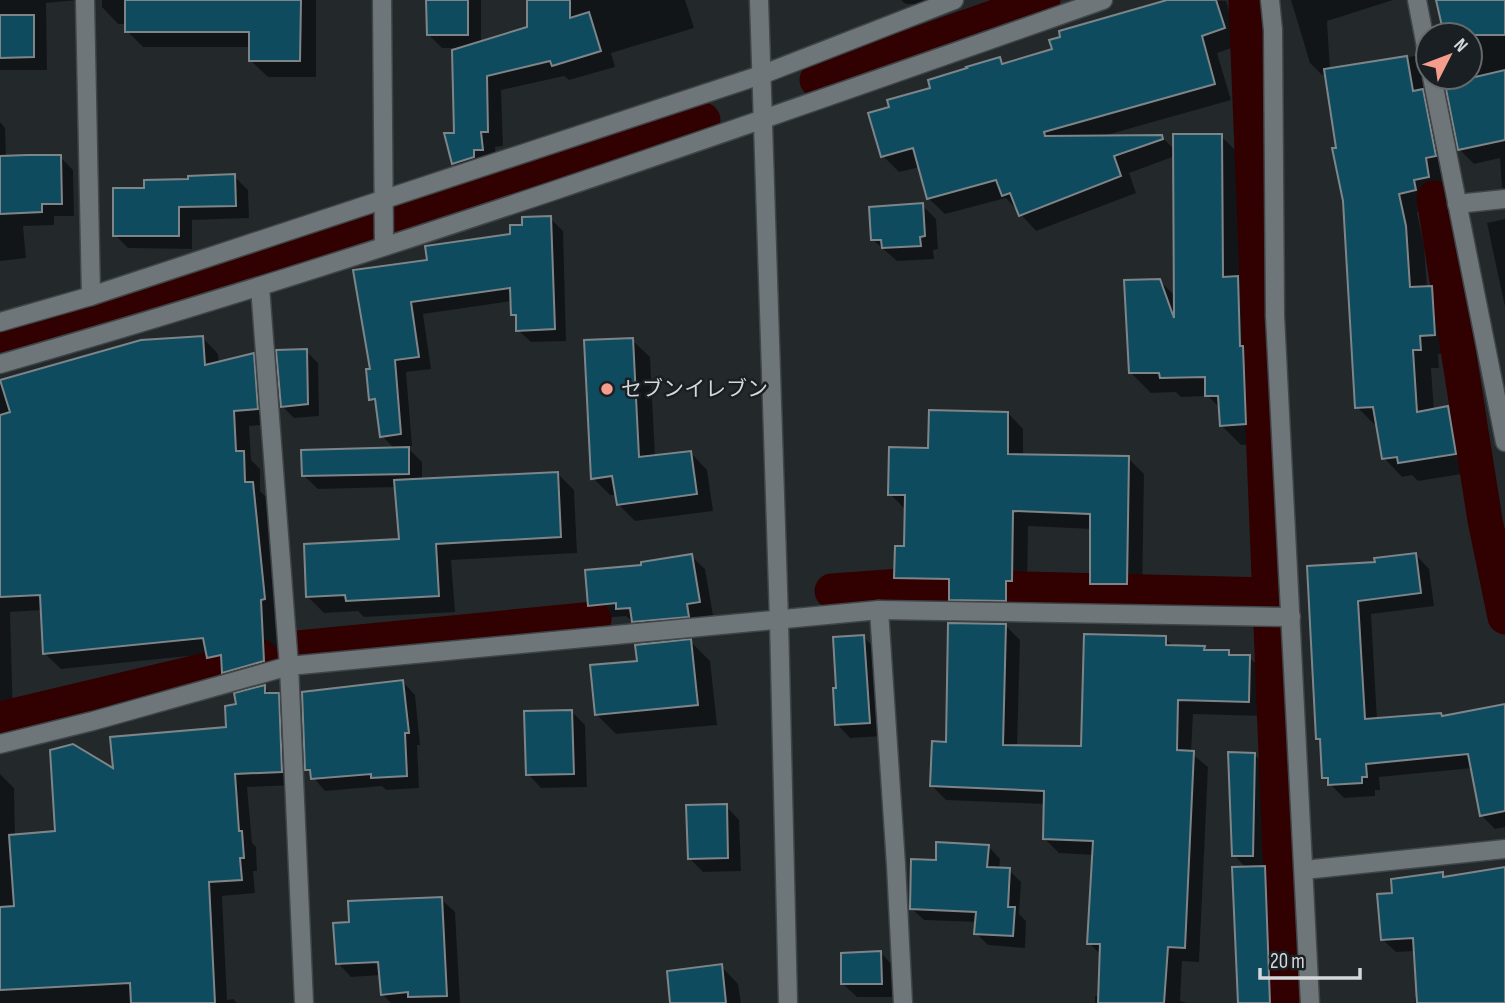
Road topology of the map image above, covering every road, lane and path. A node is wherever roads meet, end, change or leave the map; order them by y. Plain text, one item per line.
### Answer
1 (85, 0) edge
2 (382, 0) edge
3 (759, 0) edge
4 (954, 0) edge
5 (1103, 0) edge
6 (1270, 0) edge
7 (1417, 0) edge
8 (1421, 21) edge
9 (761, 75) junction
10 (1435, 91) edge
11 (763, 120) junction
12 (1505, 200) edge
13 (1457, 204) junction
14 (384, 206) junction
15 (384, 240) junction
16 (260, 287) junction
17 (91, 296) junction
18 (0, 322) edge
19 (0, 364) edge
20 (1505, 442) edge
21 (879, 610) junction
22 (1286, 617) junction
23 (779, 620) junction
24 (289, 666) junction
25 (0, 744) edge
26 (1505, 849) edge
27 (1304, 870) junction
28 (304, 1003) edge
29 (788, 1003) edge
30 (902, 1003) edge
31 (1310, 1003) edge

1 - 17 street
2 - 14 street
3 - 9 street
4 - 9 street
5 - 11 street
6 - 22 street
7 - 8 street
9 - 11 street
9 - 14 street
10 - 13 street
11 - 15 street
11 - 23 street
12 - 13 street
13 - 20 street
14 - 15 street
14 - 17 street
15 - 16 street
16 - 19 street
16 - 24 street
17 - 18 street
21 - 22 street
21 - 23 street
21 - 30 street
22 - 27 street
23 - 24 street
23 - 29 street
24 - 25 street
24 - 28 street
26 - 27 street
27 - 31 street

